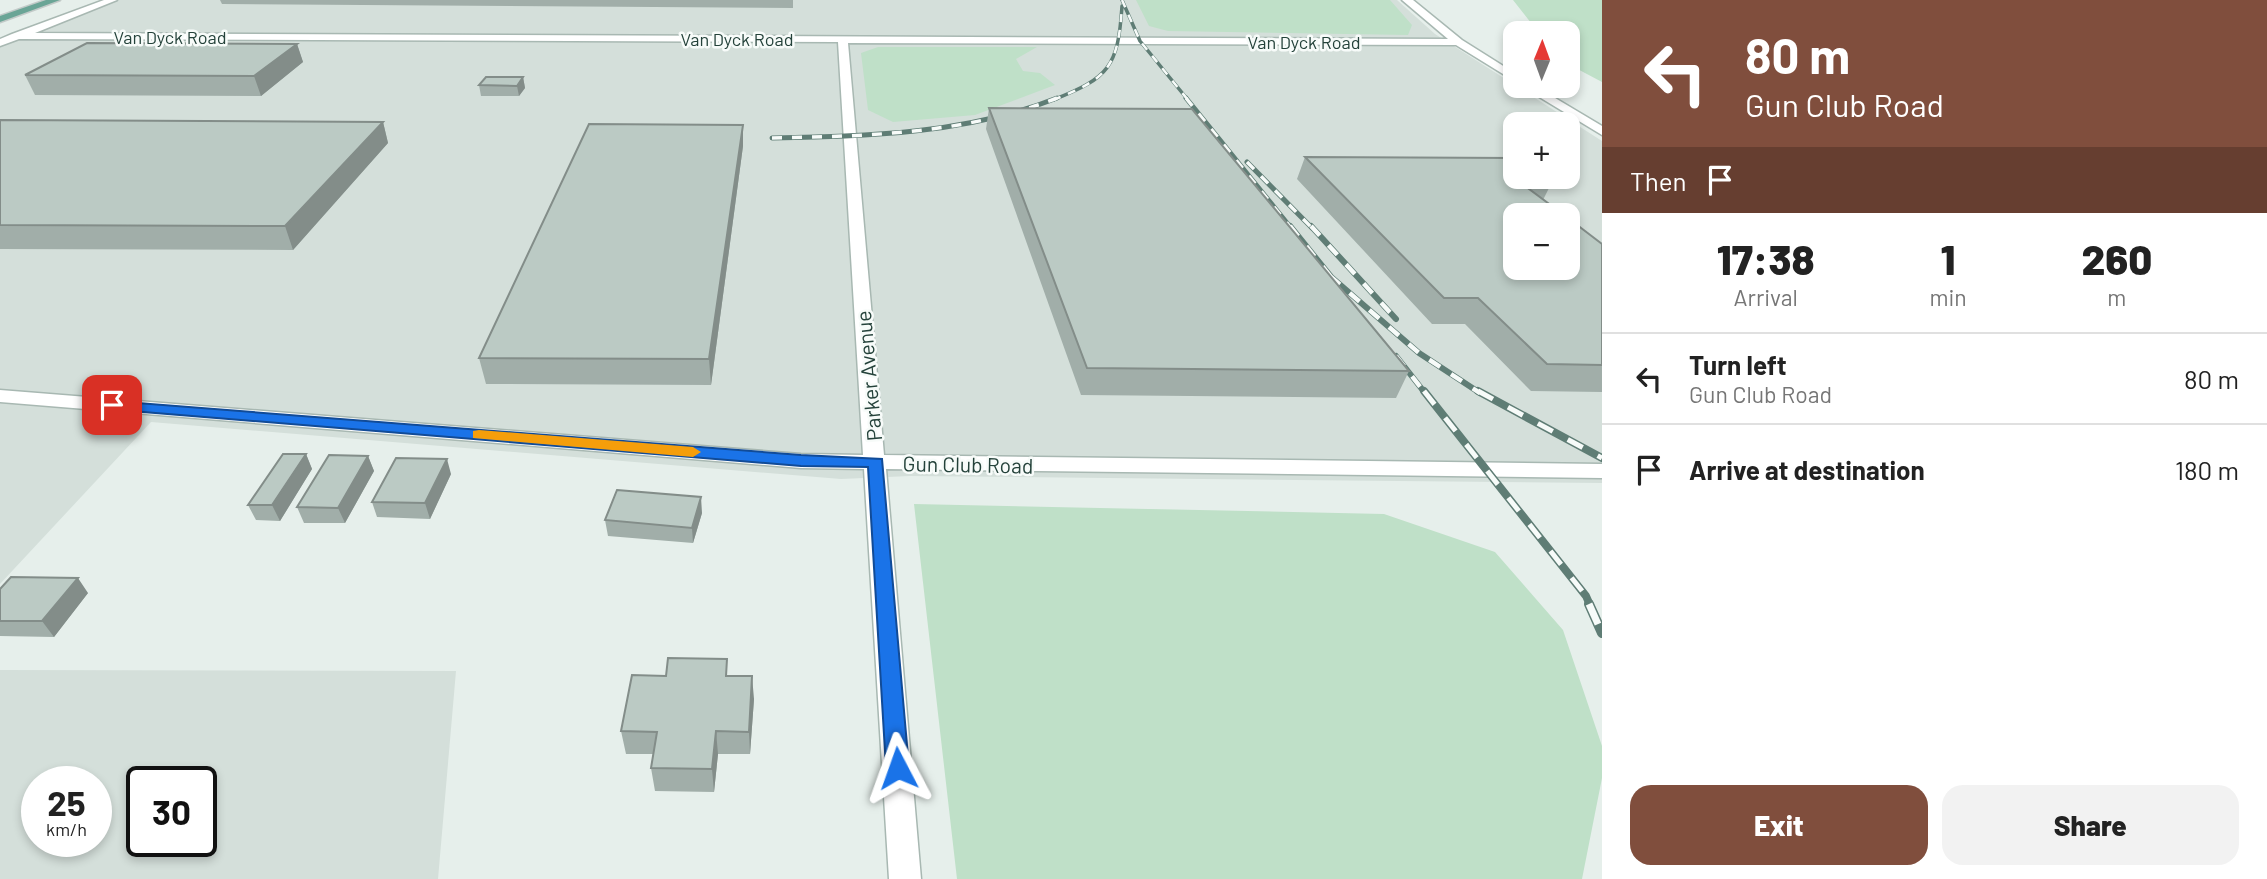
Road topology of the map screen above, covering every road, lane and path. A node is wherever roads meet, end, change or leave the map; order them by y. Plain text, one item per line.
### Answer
1 (30, 0) edge
2 (55, 0) edge
3 (113, 0) edge
4 (1407, 0) edge
5 (0, 10) edge
6 (0, 19) edge
7 (16, 36) junction
8 (843, 40) junction
9 (1458, 42) junction
10 (0, 43) edge
11 (1503, 71) edge
12 (1547, 98) edge
13 (1602, 131) edge
14 (0, 396) edge
15 (876, 462) junction
16 (1602, 471) edge
17 (905, 879) edge

1 - 5 main road
2 - 6 main road
3 - 7 street
4 - 9 street
7 - 8 street, Van Dyck Road
7 - 10 street
8 - 9 street, Van Dyck Road
8 - 15 street, Parker Avenue
9 - 11 street
12 - 13 street
14 - 15 street, Gun Club Road
15 - 16 street, Gun Club Road
15 - 17 street, Parker Avenue

